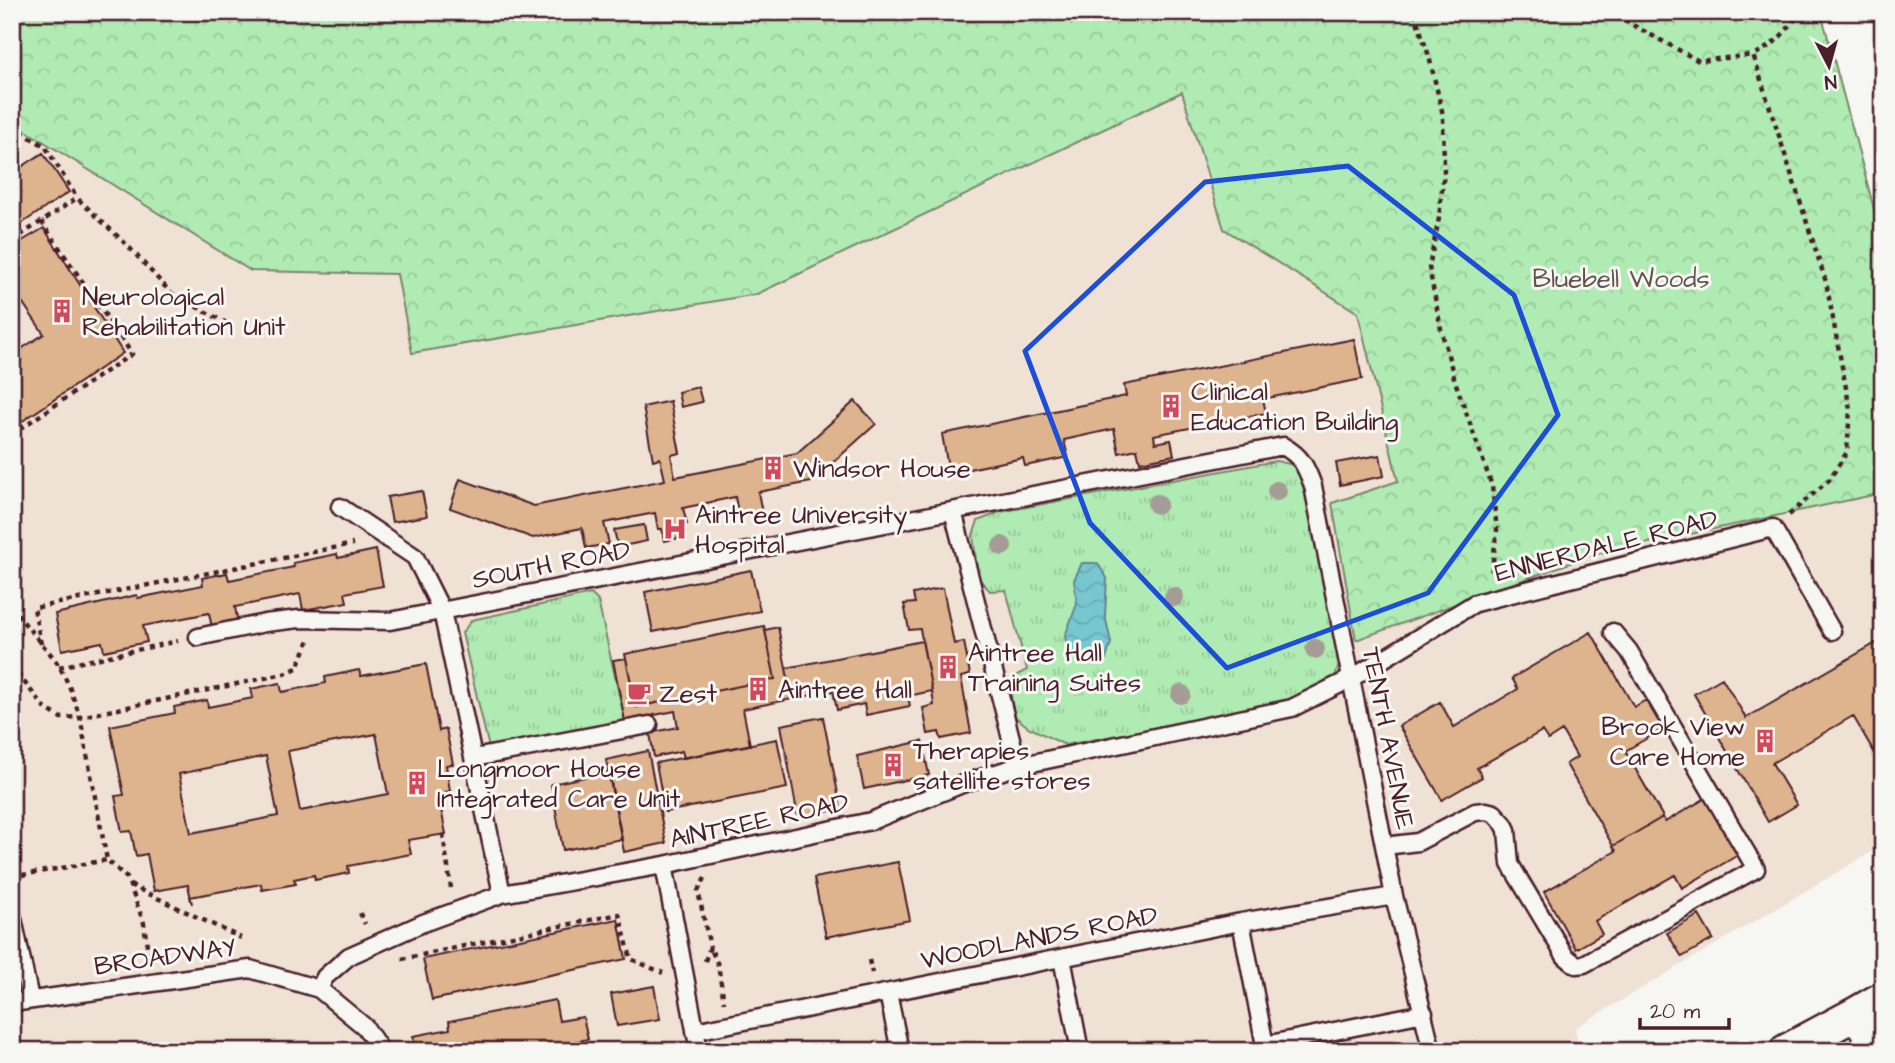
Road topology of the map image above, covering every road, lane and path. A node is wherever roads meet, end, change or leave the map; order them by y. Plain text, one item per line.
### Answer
1 (1414, 12) edge
2 (1606, 12) edge
3 (1799, 12) edge
4 (1753, 55) junction
5 (12, 127) edge
6 (77, 198) junction
7 (41, 221) junction
8 (12, 241) edge
9 (12, 309) edge
10 (23, 324) dead end
11 (232, 326) dead end
12 (12, 435) edge
13 (1283, 446) joint
14 (340, 507) dead end
15 (953, 511) junction
16 (1773, 528) junction
17 (386, 538) junction
18 (1475, 603) junction
19 (12, 605) edge
20 (442, 611) junction
21 (317, 619) junction
22 (1832, 631) dead end
23 (1613, 632) dead end
24 (198, 637) joint
25 (41, 645) junction
26 (12, 655) edge
27 (59, 667) junction
28 (1352, 678) junction
29 (80, 717) junction
30 (649, 725) dead end
31 (474, 758) junction
32 (1018, 766) junction
33 (443, 834) dead end
34 (1385, 846) junction
35 (107, 860) junction
36 (664, 865) junction
37 (707, 874) dead end
38 (22, 875) dead end
39 (130, 884) junction
40 (502, 894) junction
41 (452, 895) dead end
42 (1394, 896) junction
43 (12, 914) edge
44 (1241, 922) junction
45 (241, 938) dead end
46 (710, 947) junction
47 (1062, 958) junction
48 (399, 960) dead end
49 (869, 960) dead end
50 (156, 968) dead end
51 (703, 968) dead end
52 (664, 974) dead end
53 (881, 988) junction
54 (319, 989) junction
55 (30, 999) junction
56 (12, 1003) edge
57 (1870, 1005) edge
58 (726, 1013) dead end
59 (1424, 1013) junction
60 (695, 1031) junction
61 (1266, 1048) edge
62 (381, 1051) edge
63 (699, 1051) edge
64 (900, 1051) edge
65 (1080, 1051) edge
66 (1432, 1051) edge
67 (1786, 1051) edge
68 (1879, 1051) edge

1 - 18 path
2 - 4 path
3 - 4 path
4 - 16 path
5 - 6 path
6 - 7 path
6 - 11 path
7 - 8 path
7 - 12 path
9 - 10 path
13 - 15 lane, SOUTH ROAD
13 - 28 lane, TENTH AVENUE
14 - 17 lane
15 - 20 lane, SOUTH ROAD
15 - 32 lane
16 - 18 lane, ENNERDALE ROAD
16 - 22 lane
17 - 20 lane
17 - 25 path
18 - 28 lane, ENNERDALE ROAD
19 - 25 path
20 - 21 lane, SOUTH ROAD
20 - 31 lane
21 - 24 lane, SOUTH ROAD
21 - 29 path
23 - 34 lane
24 - 27 path
25 - 27 path
26 - 29 path
27 - 29 path
28 - 32 lane, AINTREE ROAD
28 - 34 lane, TENTH AVENUE
29 - 35 path
30 - 31 lane
31 - 40 lane
32 - 36 lane, AINTREE ROAD
33 - 41 path
34 - 42 lane, TENTH AVENUE
35 - 38 path
35 - 39 path
36 - 40 lane, AINTREE ROAD
36 - 60 lane
37 - 46 path
39 - 45 path
39 - 50 path
40 - 54 lane, AINTREE ROAD
42 - 44 lane, WOODLANDS ROAD
42 - 59 lane, TENTH AVENUE
43 - 55 lane
44 - 47 lane, WOODLANDS ROAD
44 - 61 lane
46 - 51 path
46 - 58 path
47 - 53 lane, WOODLANDS ROAD
47 - 65 lane
48 - 52 path
49 - 53 path
53 - 60 lane, WOODLANDS ROAD
53 - 64 lane
54 - 55 lane, BROADWAY
54 - 62 lane, BROADWAY
55 - 56 lane, BROADWAY
57 - 67 street
57 - 68 street
59 - 61 lane
59 - 66 lane, TENTH AVENUE
60 - 63 lane

